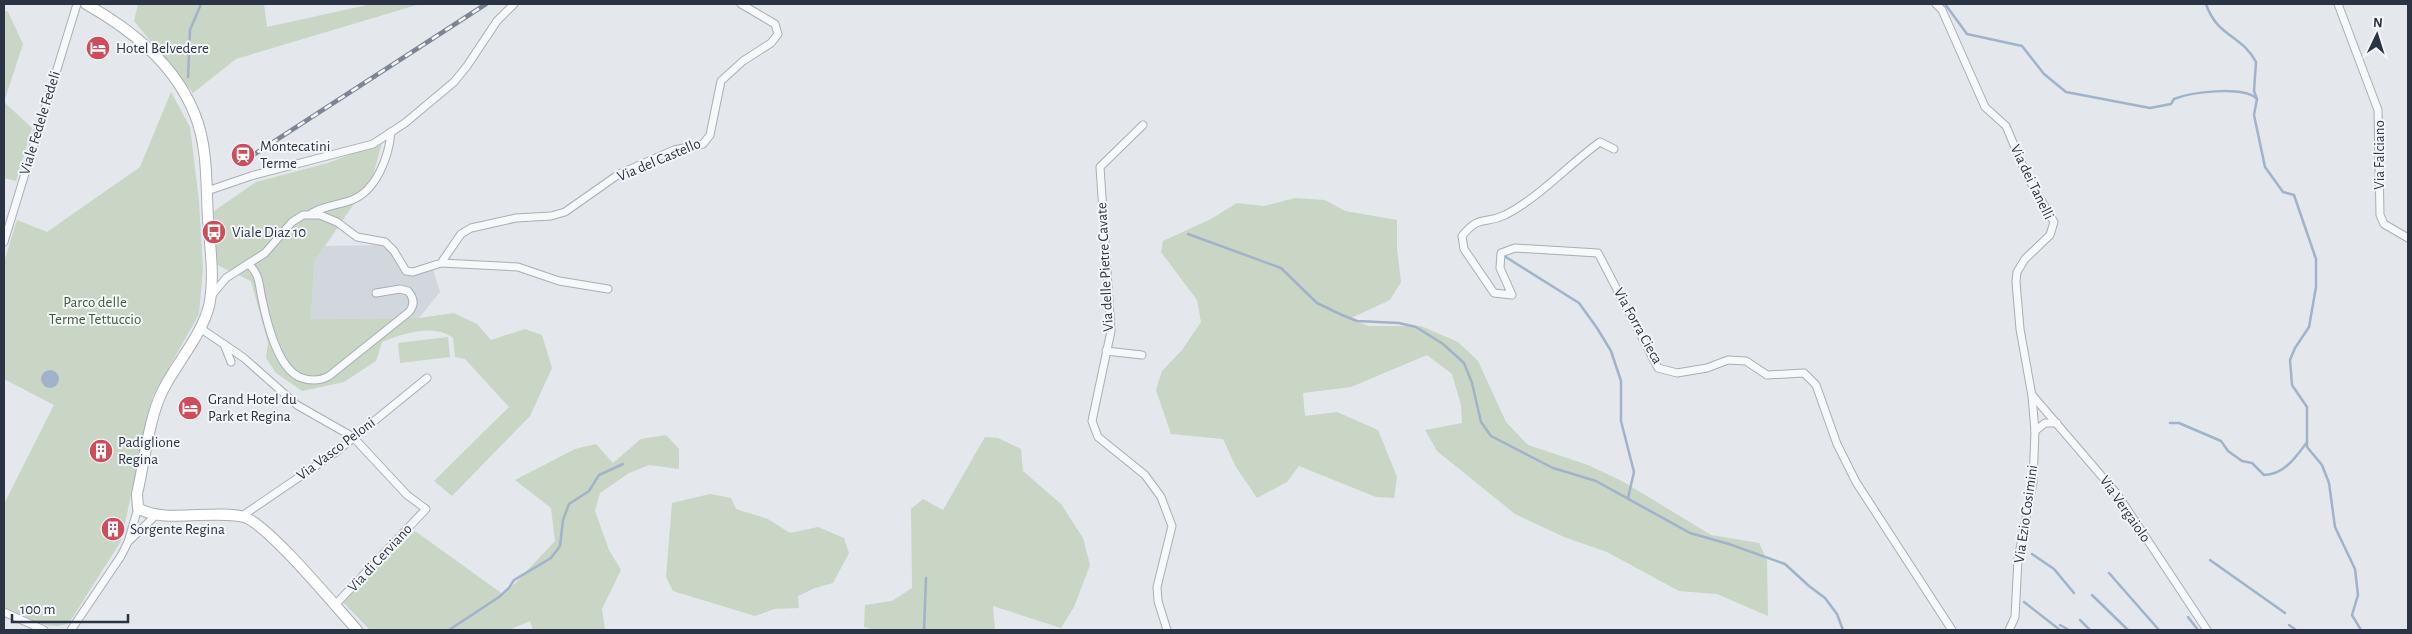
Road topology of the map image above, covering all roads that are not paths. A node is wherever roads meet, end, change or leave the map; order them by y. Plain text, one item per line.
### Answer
1 (77, 4) edge
2 (86, 4) edge
3 (514, 4) edge
4 (741, 4) edge
5 (1936, 4) edge
6 (2338, 4) edge
7 (1143, 125) dead end
8 (392, 132) junction
9 (1614, 149) dead end
10 (207, 191) junction
11 (311, 214) junction
12 (2408, 238) edge
13 (4, 242) edge
14 (441, 263) junction
15 (248, 264) junction
16 (608, 289) dead end
17 (376, 293) dead end
18 (210, 296) junction
19 (200, 328) junction
20 (224, 344) junction
21 (1106, 351) junction
22 (1142, 355) dead end
23 (231, 362) dead end
24 (428, 378) dead end
25 (2032, 396) junction
26 (2057, 423) junction
27 (2035, 431) junction
28 (353, 437) junction
29 (138, 508) junction
30 (156, 515) junction
31 (242, 516) junction
32 (128, 542) junction
33 (334, 606) junction
34 (4, 612) edge
35 (44, 630) edge
36 (71, 630) edge
37 (357, 630) edge
38 (1168, 630) edge
39 (1952, 630) edge
40 (2009, 630) edge
41 (2207, 630) edge

1 - 13 street, Viale Fedele Fedeli
2 - 10 main road
3 - 8 street
4 - 14 street, Via del Castello
5 - 25 street, Via dei Tanelli
6 - 12 street, Via Falciano
7 - 21 street, Via delle Pietre Cavate
8 - 10 street
8 - 11 street
9 - 39 street, Via Forra Cieca
10 - 18 main road
11 - 14 street
11 - 15 street
14 - 16 street
15 - 17 street
15 - 18 street
18 - 19 main road
19 - 20 street
19 - 29 main road
20 - 23 street
20 - 28 street
21 - 22 street
21 - 38 street, Via delle Pietre Cavate
24 - 28 street, Via Vasco Peloni
25 - 26 street, Via Vergaiolo
25 - 27 street, Via Ezio Cosimini
26 - 27 street
26 - 41 street, Via Vergaiolo
27 - 40 street, Via Ezio Cosimini
28 - 31 street, Via Vasco Peloni
28 - 33 street, Via di Cerviano
29 - 30 main road
29 - 32 street
30 - 31 main road
30 - 32 street
31 - 33 main road
32 - 36 street
33 - 37 main road
34 - 35 street

